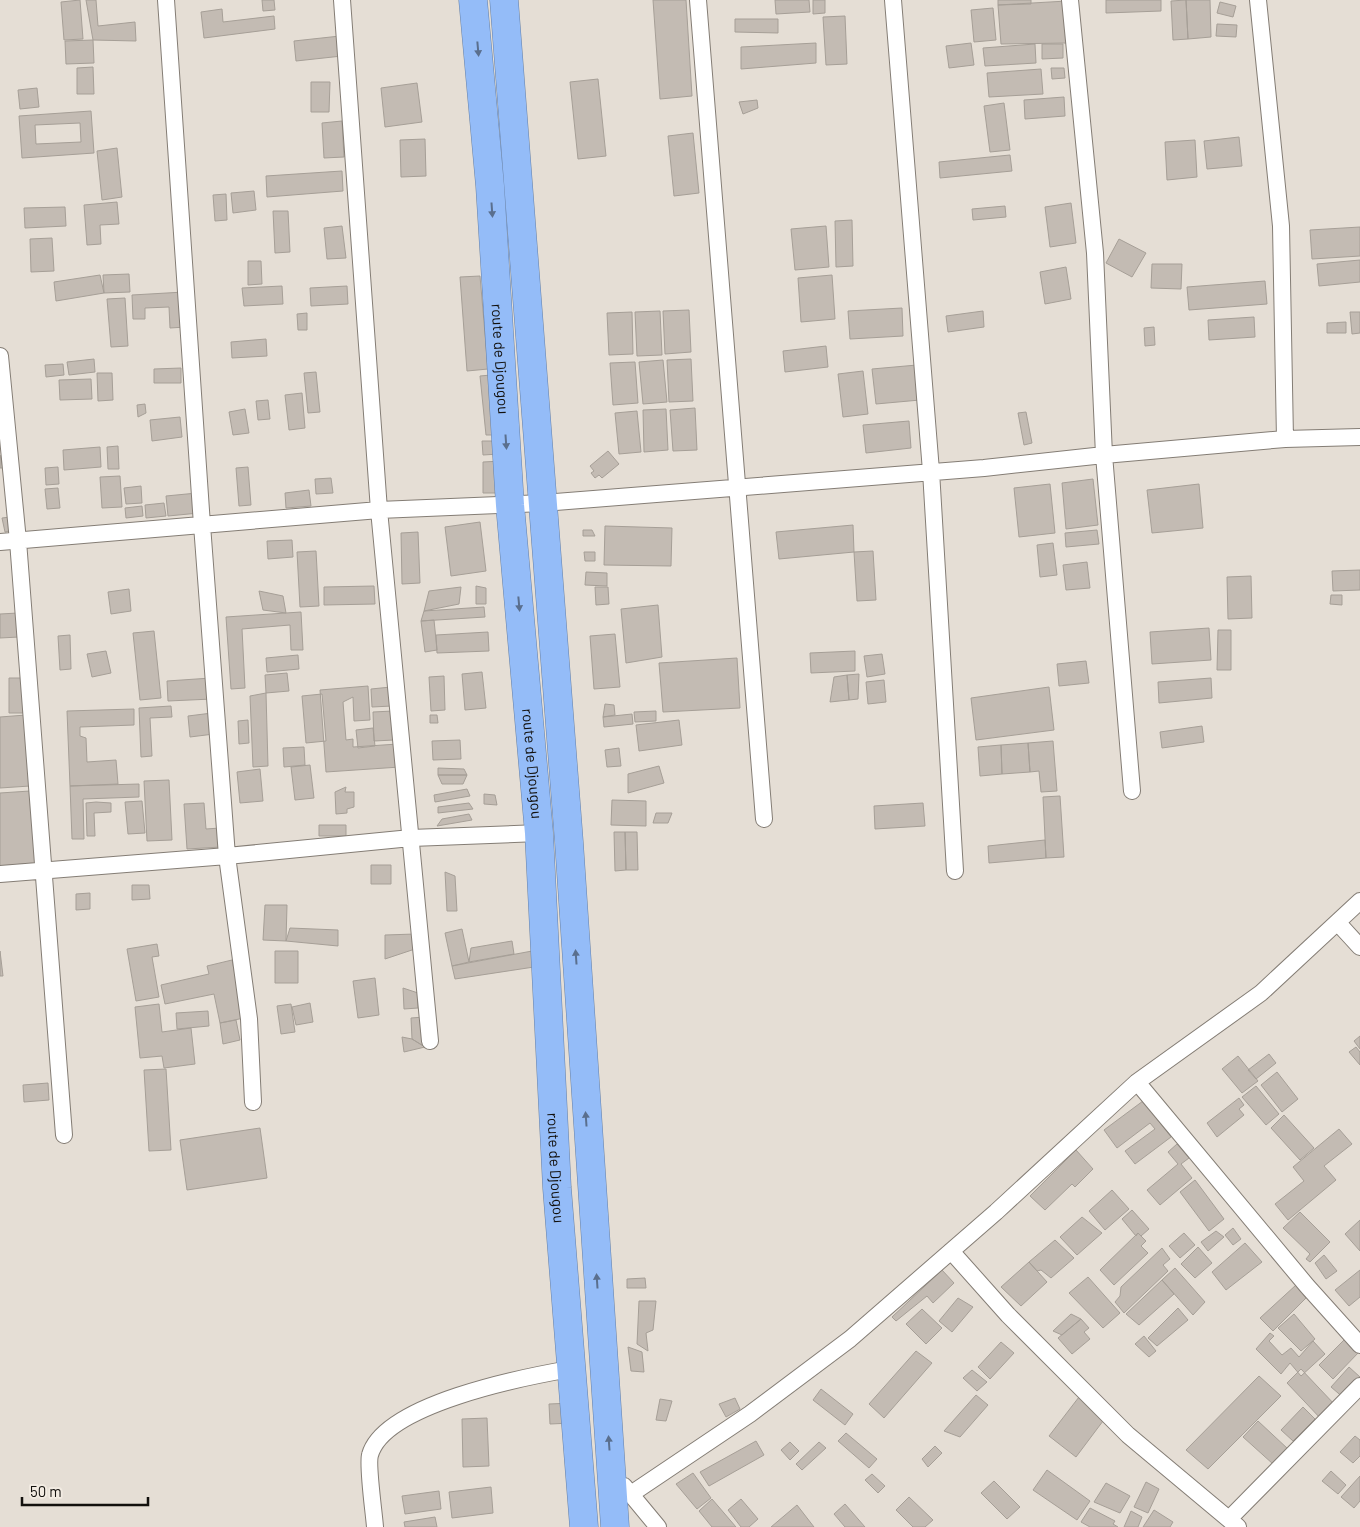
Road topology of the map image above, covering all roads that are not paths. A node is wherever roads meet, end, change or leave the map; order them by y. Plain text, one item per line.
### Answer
1 (166, 0) edge
2 (342, 0) edge
3 (473, 0) edge
4 (504, 0) edge
5 (698, 0) edge
6 (893, 0) edge
7 (1070, 0) edge
8 (1258, 0) edge
9 (0, 356) edge
10 (1360, 437) edge
11 (1285, 439) junction
12 (1104, 455) junction
13 (931, 471) junction
14 (738, 487) junction
15 (543, 503) junction
16 (510, 505) junction
17 (379, 510) junction
18 (202, 525) junction
19 (18, 541) junction
20 (0, 542) edge
21 (1132, 791) dead end
22 (764, 819) dead end
23 (539, 833) junction
24 (411, 838) junction
25 (227, 856) junction
26 (42, 870) junction
27 (955, 871) dead end
28 (0, 874) edge
29 (1360, 901) edge
30 (1338, 923) junction
31 (1360, 947) edge
32 (430, 1041) dead end
33 (1137, 1082) junction
34 (253, 1102) dead end
35 (64, 1135) dead end
36 (951, 1251) junction
37 (1360, 1346) edge
38 (570, 1369) junction
39 (1360, 1386) edge
40 (611, 1472) junction
41 (631, 1494) junction
42 (1234, 1523) edge
43 (375, 1527) edge
44 (584, 1527) edge
45 (615, 1527) edge
46 (658, 1527) edge

1 - 18 street
2 - 17 street
3 -> 16 highway, route de Djougou
4 - 15 highway, route de Djougou
5 - 14 street
6 - 13 street
7 - 12 street
8 - 11 street
9 - 19 street
10 - 11 street
11 - 12 street
12 - 13 street
12 - 21 street
13 - 14 street
13 - 27 street
14 - 15 street
14 - 22 street
15 - 16 street
40 -> 15 highway, route de Djougou
16 - 17 street
16 -> 23 highway, route de Djougou
17 - 18 street
17 - 24 street
18 - 19 street
18 - 25 street
19 - 20 street
19 - 26 street
23 - 24 street
23 - 38 highway, route de Djougou
24 - 25 street
24 - 32 street
25 - 26 street
25 - 34 street
26 - 28 street
26 - 35 street
29 - 30 street
30 - 31 street
30 - 33 street
33 - 36 street
33 - 37 street
36 - 41 street
36 - 42 street
38 - 43 street
38 - 44 highway, route de Djougou
39 - 42 street
40 - 41 street
40 - 45 highway, route de Djougou
41 - 46 street

